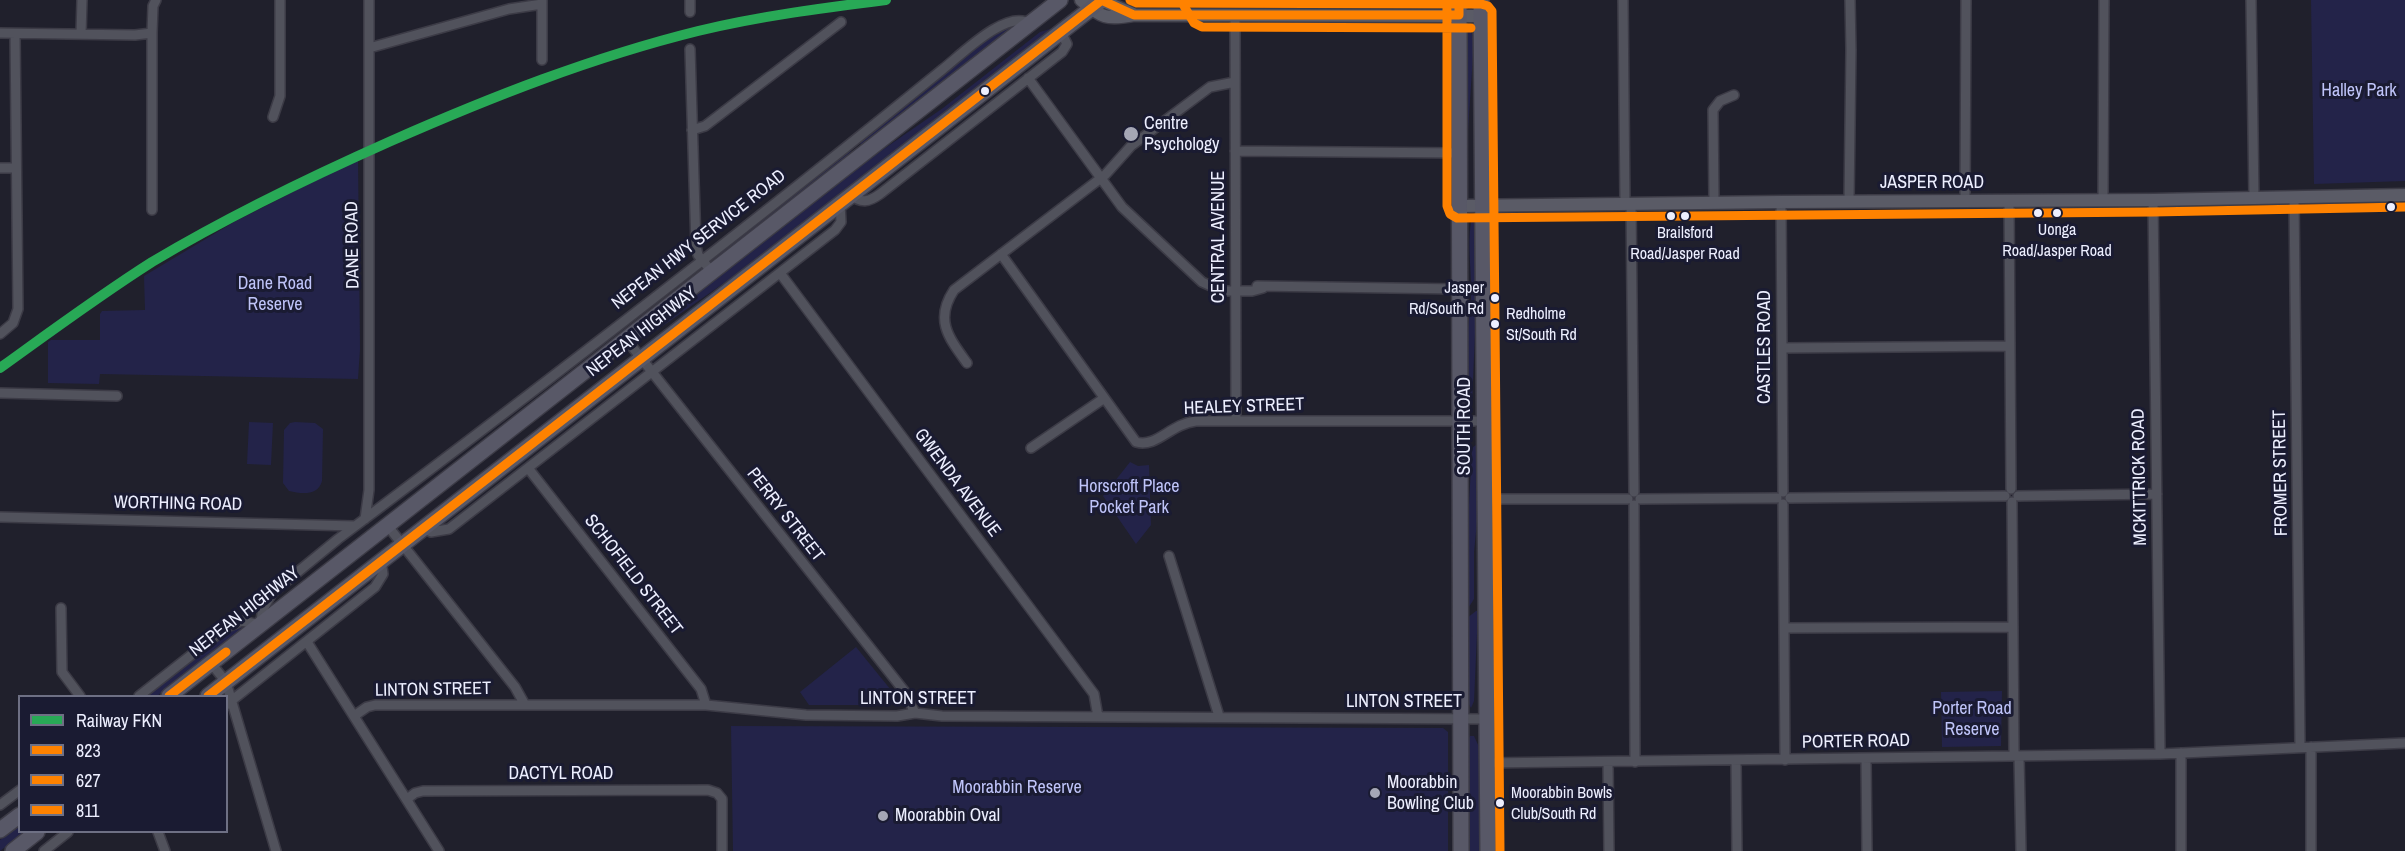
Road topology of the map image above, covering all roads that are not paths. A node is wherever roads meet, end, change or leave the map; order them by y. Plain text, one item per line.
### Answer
1 (82, 0) edge
2 (156, 0) edge
3 (280, 0) edge
4 (369, 0) edge
5 (690, 0) edge
6 (1060, 0) edge
7 (1623, 0) edge
8 (1850, 0) edge
9 (1966, 0) edge
10 (2104, 0) edge
11 (2251, 0) edge
12 (542, 2) edge
13 (1095, 2) edge
14 (1459, 8) edge
15 (1481, 8) edge
16 (690, 12) dead end
17 (1045, 12) junction
18 (1235, 16) junction
19 (841, 22) dead end
20 (1030, 24) junction
21 (1061, 32) junction
22 (0, 33) edge
23 (153, 33) junction
24 (15, 34) junction
25 (81, 34) junction
26 (369, 48) junction
27 (690, 49) dead end
28 (542, 60) dead end
29 (1028, 78) junction
30 (1235, 81) junction
31 (1734, 95) dead end
32 (273, 117) dead end
33 (692, 129) junction
34 (855, 140) junction
35 (1235, 151) junction
36 (1459, 153) junction
37 (856, 161) junction
38 (0, 168) edge
39 (16, 168) junction
40 (1100, 177) junction
41 (2405, 195) edge
42 (2294, 198) junction
43 (845, 199) junction
44 (2254, 199) junction
45 (2153, 200) junction
46 (1849, 201) junction
47 (1965, 201) junction
48 (2010, 201) junction
49 (2103, 201) junction
50 (1714, 202) junction
51 (1781, 202) junction
52 (1628, 203) junction
53 (1483, 206) junction
54 (1459, 207) junction
55 (152, 210) dead end
56 (1001, 254) junction
57 (701, 260) junction
58 (712, 273) junction
59 (780, 273) junction
60 (1235, 288) junction
61 (1459, 289) junction
62 (0, 334) edge
63 (626, 339) junction
64 (2010, 346) junction
65 (1782, 348) junction
66 (641, 358) junction
67 (967, 363) dead end
68 (652, 373) junction
69 (0, 393) edge
70 (117, 396) dead end
71 (1102, 399) junction
72 (1236, 421) junction
73 (1484, 421) junction
74 (1459, 422) junction
75 (1031, 448) dead end
76 (528, 468) junction
77 (369, 490) junction
78 (2157, 494) junction
79 (2011, 496) junction
80 (391, 498) junction
81 (1783, 498) junction
82 (1485, 499) junction
83 (1634, 499) junction
84 (414, 505) junction
85 (379, 508) junction
86 (0, 517) edge
87 (364, 519) junction
88 (387, 525) junction
89 (355, 526) junction
90 (421, 528) junction
91 (402, 543) junction
92 (1169, 556) dead end
93 (381, 560) junction
94 (1485, 604) junction
95 (61, 608) dead end
96 (1461, 614) junction
97 (261, 625) junction
98 (2013, 627) junction
99 (1784, 628) junction
100 (307, 642) junction
101 (211, 663) junction
102 (226, 682) junction
103 (79, 695) edge
104 (140, 695) edge
105 (170, 695) edge
106 (209, 695) edge
107 (228, 695) edge
108 (229, 703) edge
109 (525, 705) junction
110 (706, 705) junction
111 (915, 713) junction
112 (354, 716) junction
113 (1220, 716) junction
114 (1098, 717) junction
115 (1461, 718) junction
116 (1486, 719) junction
117 (2405, 743) edge
118 (2300, 747) junction
119 (2311, 747) junction
120 (2181, 753) junction
121 (2160, 754) junction
122 (2016, 756) junction
123 (1866, 759) junction
124 (1785, 760) junction
125 (1736, 761) junction
126 (1608, 762) junction
127 (1635, 762) junction
128 (1487, 763) junction
129 (18, 792) edge
130 (407, 799) junction
131 (0, 805) edge
132 (18, 816) edge
133 (0, 829) edge
134 (35, 833) edge
135 (66, 833) edge
136 (159, 833) edge
137 (13, 851) edge
138 (44, 851) edge
139 (165, 851) edge
140 (276, 851) edge
141 (439, 851) edge
142 (722, 851) edge
143 (1461, 851) edge
144 (1488, 851) edge
145 (1609, 851) edge
146 (1737, 851) edge
147 (1867, 851) edge
148 (2021, 851) edge
149 (2181, 851) edge
150 (2311, 851) edge

1 - 25 street
2 - 23 street
3 - 32 street
4 - 26 street, DANE ROAD
5 - 16 street
6 - 17 highway, NEPEAN HIGHWAY
7 - 52 street
8 - 46 street
9 - 47 street
10 - 49 street
11 - 44 street
12 - 26 street
12 - 28 street
13 - 18 main road
13 - 21 highway, NEPEAN HIGHWAY
14 - 15 main road
14 - 18 main road
14 - 36 highway, SOUTH ROAD
15 - 53 highway, SOUTH ROAD
17 - 20 highway, NEPEAN HIGHWAY
17 - 21 highway
18 - 30 street, CENTRAL AVENUE
19 - 33 street
20 - 34 street, NEPEAN HWY SERVICE ROAD
20 - 37 highway, NEPEAN HIGHWAY
21 - 29 street
21 - 43 highway, NEPEAN HIGHWAY
22 - 24 street
23 - 25 street
23 - 55 street
24 - 25 street
24 - 39 street
26 - 77 street, DANE ROAD
27 - 33 street
29 - 40 street
29 - 43 street
30 - 35 street, CENTRAL AVENUE
30 - 40 street
31 - 50 street
33 - 57 street
34 - 37 street
34 - 57 street, NEPEAN HWY SERVICE ROAD
35 - 36 street
35 - 60 street, CENTRAL AVENUE
36 - 54 highway, SOUTH ROAD
37 - 58 highway, NEPEAN HIGHWAY
38 - 39 street
39 - 62 street
40 - 56 street
40 - 60 street
41 - 42 main road, JASPER ROAD
42 - 44 main road, JASPER ROAD
42 - 118 street, FROMER STREET
43 - 59 street
43 - 66 highway, NEPEAN HIGHWAY
44 - 45 main road, JASPER ROAD
45 - 49 main road, JASPER ROAD
45 - 78 street, MCKITTRICK ROAD
46 - 47 main road, JASPER ROAD
46 - 51 main road, JASPER ROAD
47 - 48 main road, JASPER ROAD
48 - 49 main road, JASPER ROAD
48 - 64 street
50 - 51 main road, JASPER ROAD
50 - 52 main road, JASPER ROAD
51 - 65 street, CASTLES ROAD
52 - 53 main road, JASPER ROAD
52 - 83 street
53 - 54 main road, JASPER ROAD
53 - 73 highway, SOUTH ROAD
54 - 61 highway, SOUTH ROAD
56 - 67 street
56 - 71 street, HEALEY STREET
57 - 58 street
57 - 80 street, NEPEAN HWY SERVICE ROAD
58 - 63 highway, NEPEAN HIGHWAY
59 - 68 street
59 - 114 street, GWENDA AVENUE
60 - 61 street
60 - 72 street, CENTRAL AVENUE
61 - 74 highway, SOUTH ROAD
63 - 66 street, PERRY STREET
63 - 84 highway, NEPEAN HIGHWAY
64 - 65 street
64 - 79 street
65 - 81 street, CASTLES ROAD
66 - 68 street, PERRY STREET
66 - 90 highway, NEPEAN HIGHWAY
68 - 76 street
68 - 111 street, PERRY STREET
69 - 70 street
71 - 72 street, HEALEY STREET
71 - 75 street
72 - 74 street, HEALEY STREET
73 - 74 street, HEALEY STREET
73 - 82 highway, SOUTH ROAD
74 - 96 highway, SOUTH ROAD
76 - 90 street
76 - 110 street, SCHOFIELD STREET
77 - 85 street, DANE ROAD
77 - 87 street, DANE ROAD
78 - 79 street
78 - 121 street, MCKITTRICK ROAD
79 - 81 street
79 - 98 street
80 - 84 street
80 - 85 street, NEPEAN HWY SERVICE ROAD
81 - 83 street
81 - 99 street, CASTLES ROAD
82 - 83 street
82 - 94 highway, SOUTH ROAD
83 - 127 street
84 - 88 highway, NEPEAN HIGHWAY
85 - 87 street, NEPEAN HWY SERVICE ROAD
86 - 89 street, WORTHING ROAD
87 - 89 street, NEPEAN HWY SERVICE ROAD
88 - 91 street
88 - 97 highway, NEPEAN HIGHWAY
89 - 97 street, NEPEAN HWY SERVICE ROAD
90 - 91 highway, NEPEAN HIGHWAY
91 - 93 highway, NEPEAN HIGHWAY
91 - 109 street
92 - 113 street
93 - 100 street
93 - 102 highway, NEPEAN HIGHWAY
94 - 96 highway
94 - 116 highway, SOUTH ROAD
95 - 103 street
96 - 115 highway, SOUTH ROAD
97 - 101 highway, NEPEAN HIGHWAY
97 - 104 street
98 - 99 street
98 - 122 street
99 - 124 street, CASTLES ROAD
100 - 108 street
100 - 112 street
101 - 102 street
101 - 105 highway, NEPEAN HIGHWAY
102 - 106 highway, NEPEAN HIGHWAY
102 - 107 street
108 - 140 street
109 - 110 street, LINTON STREET
109 - 112 street, LINTON STREET
110 - 111 street, LINTON STREET
111 - 114 street, LINTON STREET
112 - 130 street
113 - 114 street, LINTON STREET
113 - 115 street, LINTON STREET
115 - 116 street, LINTON STREET
115 - 143 highway, SOUTH ROAD
116 - 128 highway, SOUTH ROAD
117 - 119 street, PORTER ROAD
118 - 119 street, PORTER ROAD
118 - 120 street, PORTER ROAD
119 - 150 street
120 - 121 street, PORTER ROAD
120 - 149 street
121 - 122 street, PORTER ROAD
122 - 123 street, PORTER ROAD
122 - 148 street
123 - 124 street, PORTER ROAD
123 - 147 street
124 - 125 street, PORTER ROAD
125 - 127 street, PORTER ROAD
125 - 146 street
126 - 127 street, PORTER ROAD
126 - 128 street, PORTER ROAD
126 - 145 street
128 - 144 highway, SOUTH ROAD
129 - 131 street
130 - 141 street
130 - 142 street, DACTYL ROAD
132 - 133 highway
134 - 137 highway
135 - 138 street
136 - 139 street

